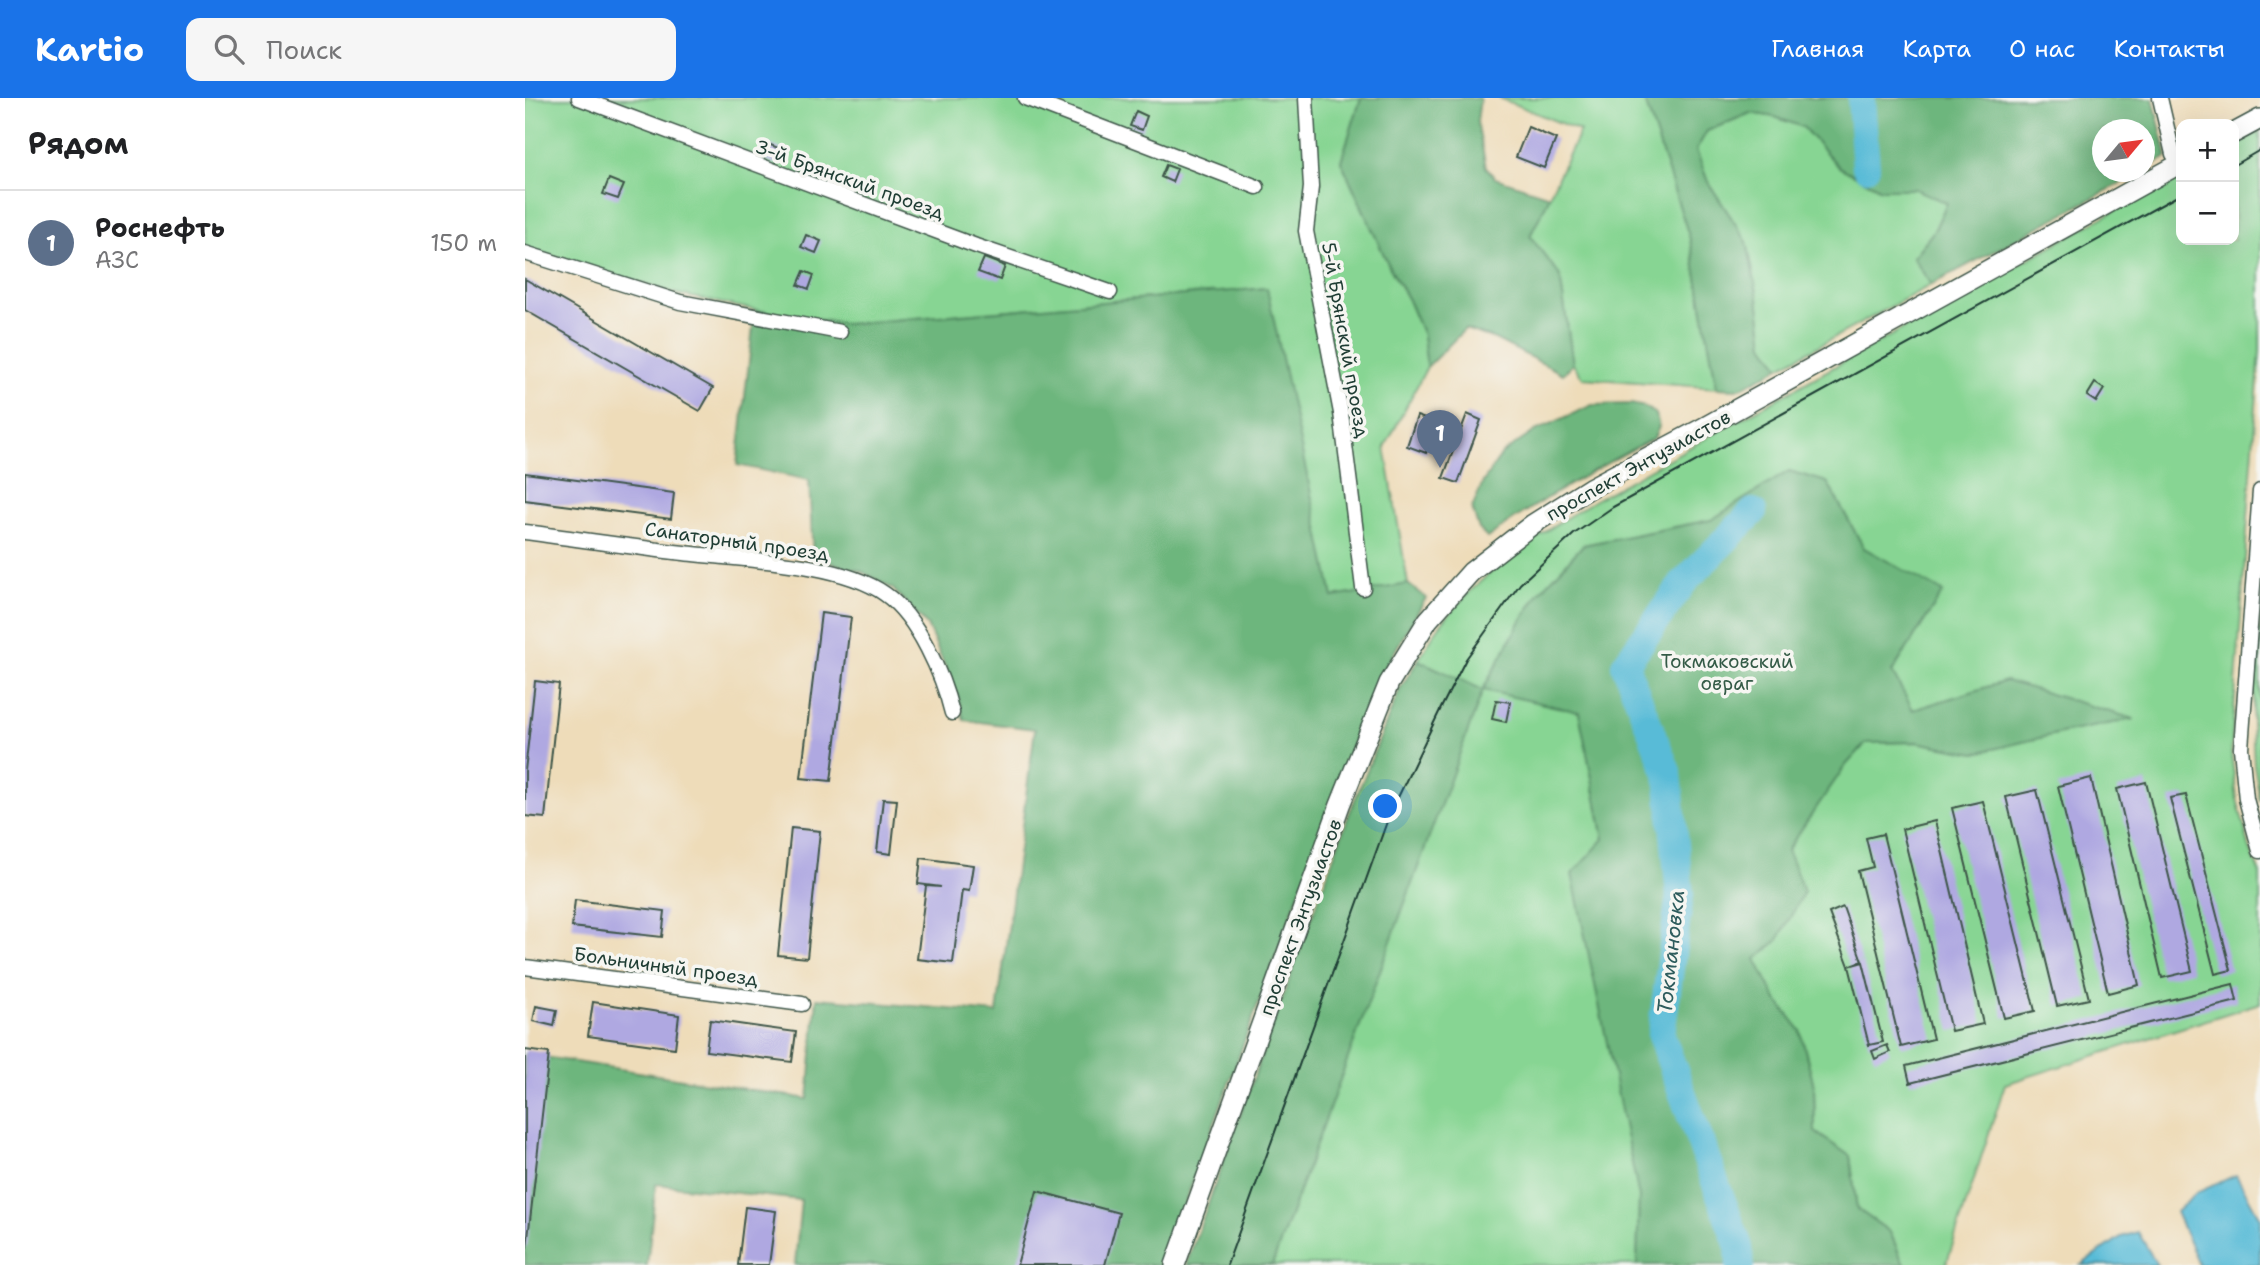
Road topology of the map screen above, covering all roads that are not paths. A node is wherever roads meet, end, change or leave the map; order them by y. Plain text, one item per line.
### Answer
1 (579, 98) edge
2 (1025, 98) edge
3 (1306, 98) edge
4 (2160, 98) edge
5 (2260, 118) edge
6 (2239, 130) edge
7 (2176, 158) edge
8 (2176, 165) edge
9 (1257, 187) dead end
10 (525, 253) edge
11 (1110, 292) dead end
12 (840, 332) dead end
13 (2260, 491) edge
14 (525, 532) edge
15 (1363, 588) dead end
16 (952, 713) dead end
17 (2260, 851) edge
18 (525, 967) edge
19 (803, 1004) dead end
20 (1175, 1265) edge

1 - 11 street, 3-й Брянский проезд
2 - 9 street
3 - 15 street, 5-й Брянский проезд
4 - 7 street
5 - 6 street
8 - 20 street, проспект Энтузиастов
10 - 12 street
13 - 17 street
14 - 16 street, Санаторный проезд
18 - 19 street, Больничный проезд

